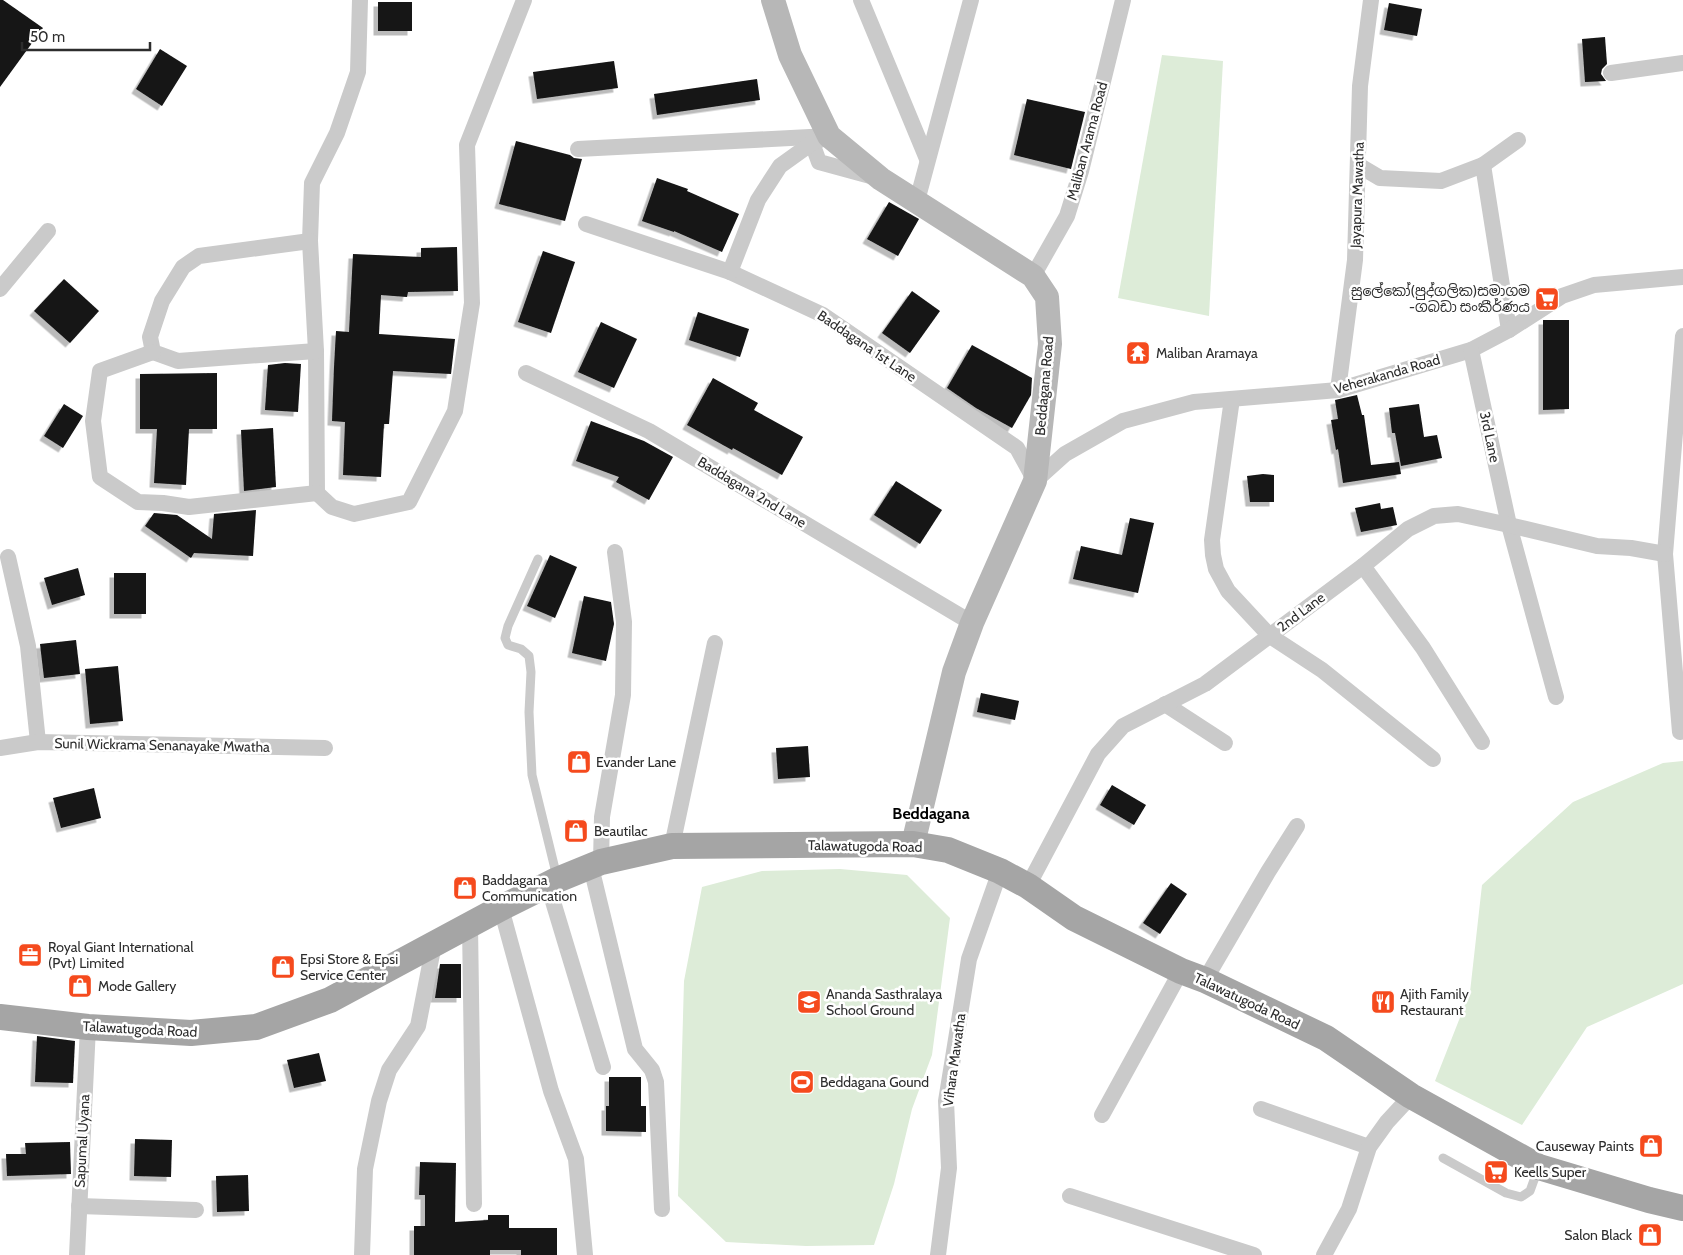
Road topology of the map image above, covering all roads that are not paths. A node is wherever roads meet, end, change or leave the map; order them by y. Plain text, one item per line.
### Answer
1 (360, 0) edge
2 (524, 0) edge
3 (773, 0) edge
4 (861, 0) edge
5 (970, 0) edge
6 (1123, 0) edge
7 (1371, 0) edge
8 (1683, 63) edge
9 (1611, 73) dead end
10 (820, 140) junction
11 (1518, 140) dead end
12 (578, 149) dead end
13 (928, 159) junction
14 (1358, 165) junction
15 (1483, 165) junction
16 (918, 202) junction
17 (586, 224) dead end
18 (48, 231) dead end
19 (310, 241) junction
20 (730, 272) junction
21 (1033, 276) junction
22 (1683, 277) edge
23 (0, 289) edge
24 (1509, 330) junction
25 (1683, 336) edge
26 (1471, 350) junction
27 (316, 351) junction
28 (153, 352) junction
29 (526, 374) dead end
30 (1338, 390) junction
31 (1232, 399) junction
32 (1035, 481) junction
33 (317, 493) junction
34 (1509, 525) junction
35 (614, 552) dead end
36 (1665, 554) junction
37 (8, 557) dead end
38 (538, 559) dead end
39 (1363, 566) junction
40 (972, 623) junction
41 (1270, 636) junction
42 (716, 643) dead end
43 (1556, 697) dead end
44 (1165, 704) junction
45 (1680, 732) dead end
46 (38, 742) junction
47 (1482, 742) dead end
48 (1224, 743) dead end
49 (0, 748) edge
50 (325, 748) dead end
51 (1433, 759) dead end
52 (1297, 826) dead end
53 (913, 844) junction
54 (672, 846) junction
55 (596, 865) junction
56 (1000, 871) junction
57 (553, 883) junction
58 (1028, 886) junction
59 (501, 908) junction
60 (470, 925) junction
61 (434, 944) junction
62 (1193, 976) junction
63 (0, 1016) edge
64 (88, 1027) junction
65 (603, 1066) dead end
66 (1411, 1096) junction
67 (1261, 1108) dead end
68 (1102, 1115) dead end
69 (1369, 1147) junction
70 (1443, 1158) dead end
71 (1538, 1167) junction
72 (1070, 1196) dead end
73 (474, 1204) dead end
74 (79, 1206) junction
75 (1683, 1208) edge
76 (662, 1209) dead end
77 (196, 1210) dead end
78 (77, 1255) edge
79 (362, 1255) edge
80 (585, 1255) edge
81 (938, 1255) edge
82 (1254, 1255) edge
83 (1324, 1255) edge

1 - 19 street
2 - 33 street
3 - 10 street, Beddagana Road
4 - 13 street
5 - 13 street
6 - 21 street, Maliban Arama Road
7 - 14 street, Jayapura Mawatha
8 - 9 street
10 - 12 street
10 - 16 street, Beddagana Road
10 - 20 street
11 - 15 street
13 - 16 street
14 - 15 street
14 - 30 street, Jayapura Mawatha
15 - 24 street
16 - 21 street, Beddagana Road
17 - 20 street, Baddagana 1st Lane
18 - 23 street
19 - 27 street
19 - 28 street
20 - 32 street, Baddagana 1st Lane
21 - 32 street, Beddagana Road
22 - 24 street, Veherakanda Road
24 - 26 street, Veherakanda Road
25 - 36 street
26 - 30 street, Veherakanda Road
26 - 34 street, 3rd Lane
27 - 28 street
27 - 33 street
28 - 33 street
29 - 40 street, Baddagana 2nd Lane
30 - 31 street, Veherakanda Road
31 - 32 street, Veherakanda Road
31 - 41 street
32 - 40 street, Beddagana Road
34 - 36 street, 2nd Lane
34 - 39 street, 2nd Lane
34 - 43 street, 3rd Lane
35 - 55 street
36 - 45 street
37 - 46 street
38 - 57 lane
39 - 41 street, 2nd Lane
39 - 47 street
40 - 53 street, Beddagana Road
41 - 44 street, 2nd Lane
41 - 51 street
42 - 54 street
44 - 48 street
44 - 58 street, 2nd Lane
46 - 49 street, Sunil Wickrama Senanayake Mwatha
46 - 50 street, Sunil Wickrama Senanayake Mwatha
52 - 62 street
53 - 54 main road, Talawatugoda Road
53 - 56 main road, Talawatugoda Road
54 - 55 main road, Talawatugoda Road
55 - 57 main road, Talawatugoda Road
55 - 76 street
56 - 58 main road, Talawatugoda Road
56 - 81 street, Vihara Mawatha
57 - 59 main road, Talawatugoda Road
57 - 65 street
58 - 62 main road, Talawatugoda Road
59 - 60 main road, Talawatugoda Road
59 - 80 street
60 - 61 main road, Talawatugoda Road
60 - 73 street
61 - 64 main road, Talawatugoda Road
61 - 79 street
62 - 66 main road, Talawatugoda Road
62 - 68 street
63 - 64 main road, Talawatugoda Road
64 - 74 street, Sapumal Uyana
66 - 69 street
66 - 71 main road, Talawatugoda Road
67 - 69 street
69 - 83 street
70 - 71 lane
71 - 75 main road, Talawatugoda Road
72 - 82 street
74 - 77 street
74 - 78 street, Sapumal Uyana

